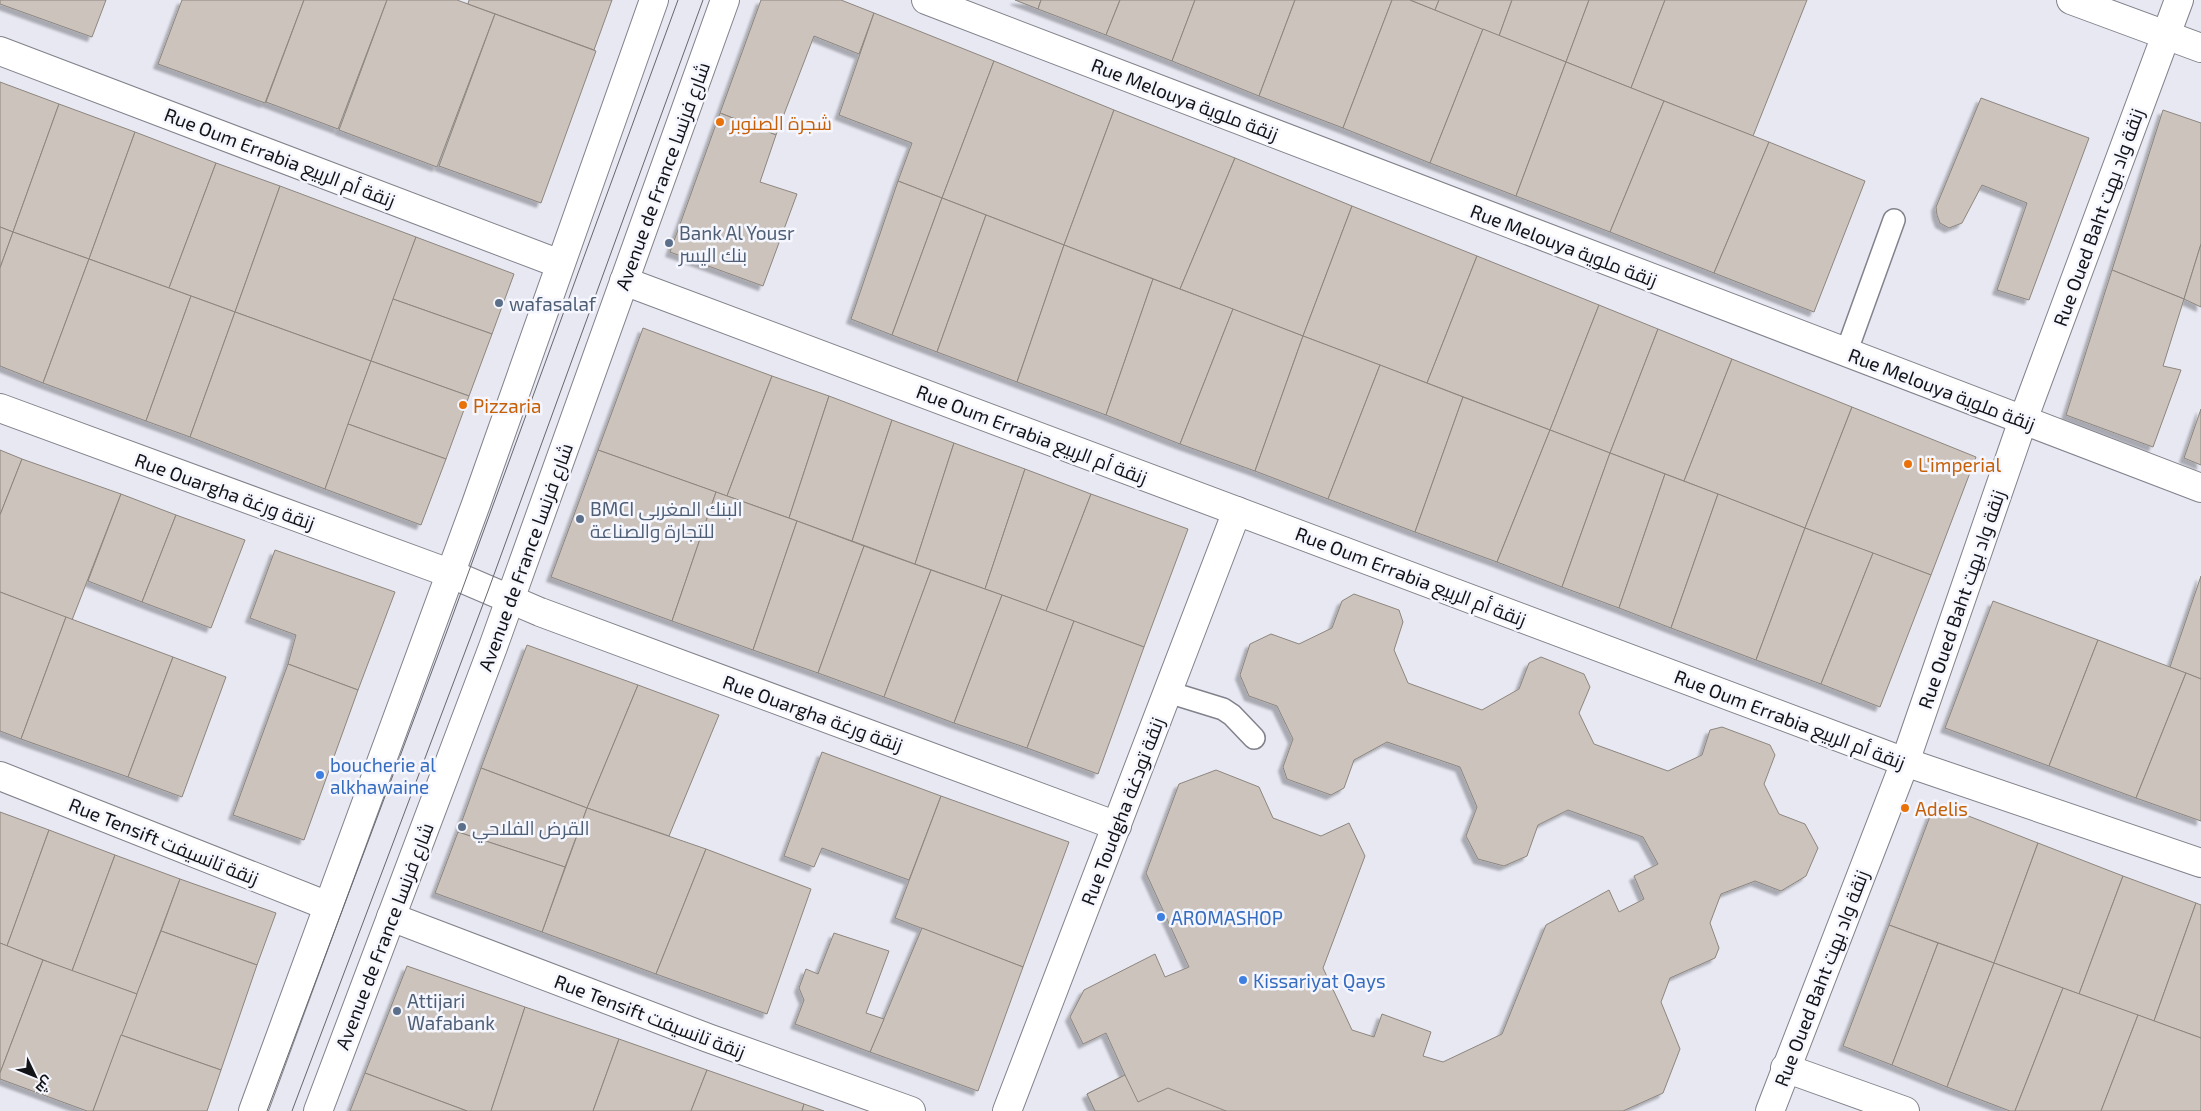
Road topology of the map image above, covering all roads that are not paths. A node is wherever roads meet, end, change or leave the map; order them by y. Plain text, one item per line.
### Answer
1 (654, 0) edge
2 (725, 0) edge
3 (926, 0) edge
4 (2071, 0) edge
5 (2179, 0) edge
6 (2166, 35) junction
7 (2201, 48) edge
8 (0, 51) edge
9 (1894, 220) dead end
10 (560, 264) junction
11 (624, 281) junction
12 (1846, 353) junction
13 (0, 408) edge
14 (2022, 420) junction
15 (2201, 488) edge
16 (1237, 511) junction
17 (450, 573) junction
18 (510, 601) junction
19 (1168, 692) junction
20 (1254, 738) dead end
21 (1905, 762) junction
22 (0, 776) edge
23 (1117, 826) junction
24 (2201, 863) edge
25 (328, 906) junction
26 (391, 918) junction
27 (1785, 1068) junction
28 (253, 1111) edge
29 (318, 1111) edge
30 (911, 1111) edge
31 (1007, 1111) edge
32 (1770, 1111) edge
33 (1905, 1111) edge

1 - 10 street
2 - 11 street, Avenue de France شارع فرنسا
3 - 12 street, Rue Melouya زنقة ملوية
4 - 6 street
5 - 6 street, Rue Oued Baht زنقة واد بهت
6 - 7 street
6 - 14 street, Rue Oued Baht زنقة واد بهت
8 - 10 street, Rue Oum Errabia زنقة أم الربيع
9 - 12 lane
10 - 17 street
11 - 16 street, Rue Oum Errabia زنقة أم الربيع
11 - 18 street, Avenue de France شارع فرنسا
12 - 14 street, Rue Melouya زنقة ملوية
13 - 17 street, Rue Ouargha زنقة ورغة
14 - 15 street, Rue Melouya زنقة ملوية
14 - 21 street, Rue Oued Baht زنقة واد بهت
16 - 19 street, Rue Toudgha زنقة تودغة
16 - 21 street, Rue Oum Errabia زنقة أم الربيع
17 - 18 street, Rue Ouargha زنقة ورغة
17 - 25 street
18 - 23 street, Rue Ouargha زنقة ورغة
18 - 26 street, Avenue de France شارع فرنسا
19 - 20 lane
19 - 23 street, Rue Toudgha زنقة تودغة
21 - 24 street, Rue Oum Errabia زنقة أم الربيع
21 - 27 street, Rue Oued Baht زنقة واد بهت
22 - 25 street, Rue Tensift زنقة تانسيفت
23 - 31 street, Rue Toudgha زنقة تودغة
25 - 28 street
26 - 29 street, Avenue de France شارع فرنسا
26 - 30 street, Rue Tensift زنقة تانسيفت
27 - 32 street, Rue Oued Baht زنقة واد بهت
27 - 33 street

